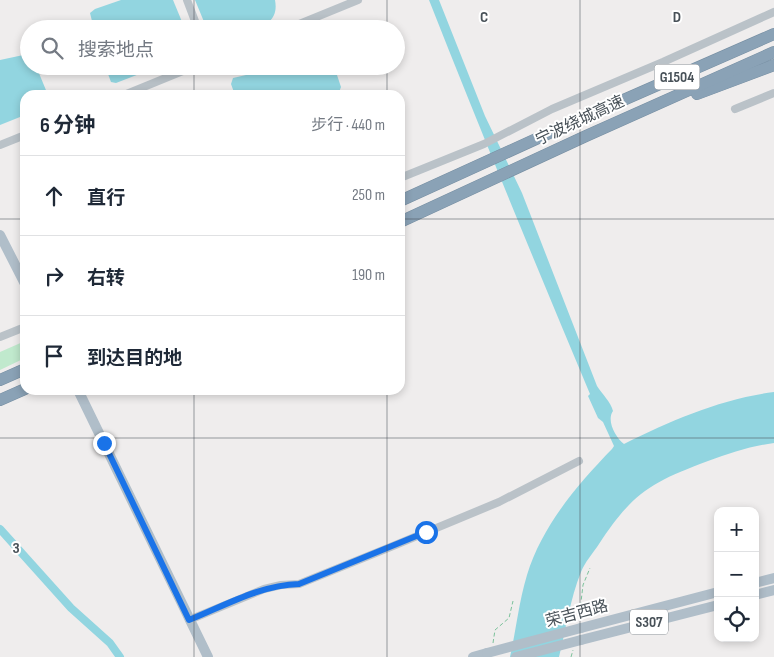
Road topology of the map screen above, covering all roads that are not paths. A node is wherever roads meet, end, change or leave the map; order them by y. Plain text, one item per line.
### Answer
1 (186, 0) edge
2 (358, 0) edge
3 (774, 12) edge
4 (194, 20) edge
5 (309, 20) edge
6 (774, 34) edge
7 (774, 52) edge
8 (774, 65) edge
9 (172, 75) edge
10 (136, 90) edge
11 (774, 93) edge
12 (736, 109) dead end
13 (586, 136) junction
14 (20, 137) edge
15 (0, 145) edge
16 (405, 176) edge
17 (405, 199) edge
18 (405, 220) edge
19 (0, 235) edge
20 (20, 274) edge
21 (20, 329) edge
22 (0, 337) edge
23 (20, 371) edge
24 (0, 380) edge
25 (20, 391) edge
26 (80, 395) edge
27 (0, 400) edge
28 (578, 461) dead end
29 (774, 578) edge
30 (759, 582) edge
31 (774, 590) edge
32 (714, 593) edge
33 (759, 594) edge
34 (714, 606) edge
35 (189, 620) junction
36 (208, 657) edge
37 (473, 657) edge
38 (516, 657) edge

1 - 4 street
2 - 5 street
3 - 16 street
6 - 17 highway, 宁波绕城高速 / G1504
7 - 13 highway, 宁波绕城高速 / G1504
8 - 13 highway
9 - 10 street
11 - 12 street
13 - 18 highway, 宁波绕城高速 / G1504
14 - 15 street
19 - 20 main road
21 - 22 street
23 - 24 highway
25 - 27 highway
26 - 35 main road
28 - 35 street
29 - 30 main road
31 - 33 main road
32 - 37 main road, 荣吉西路 / S307, bridge
34 - 38 main road, 荣吉西路 / S307, bridge
35 - 36 main road

